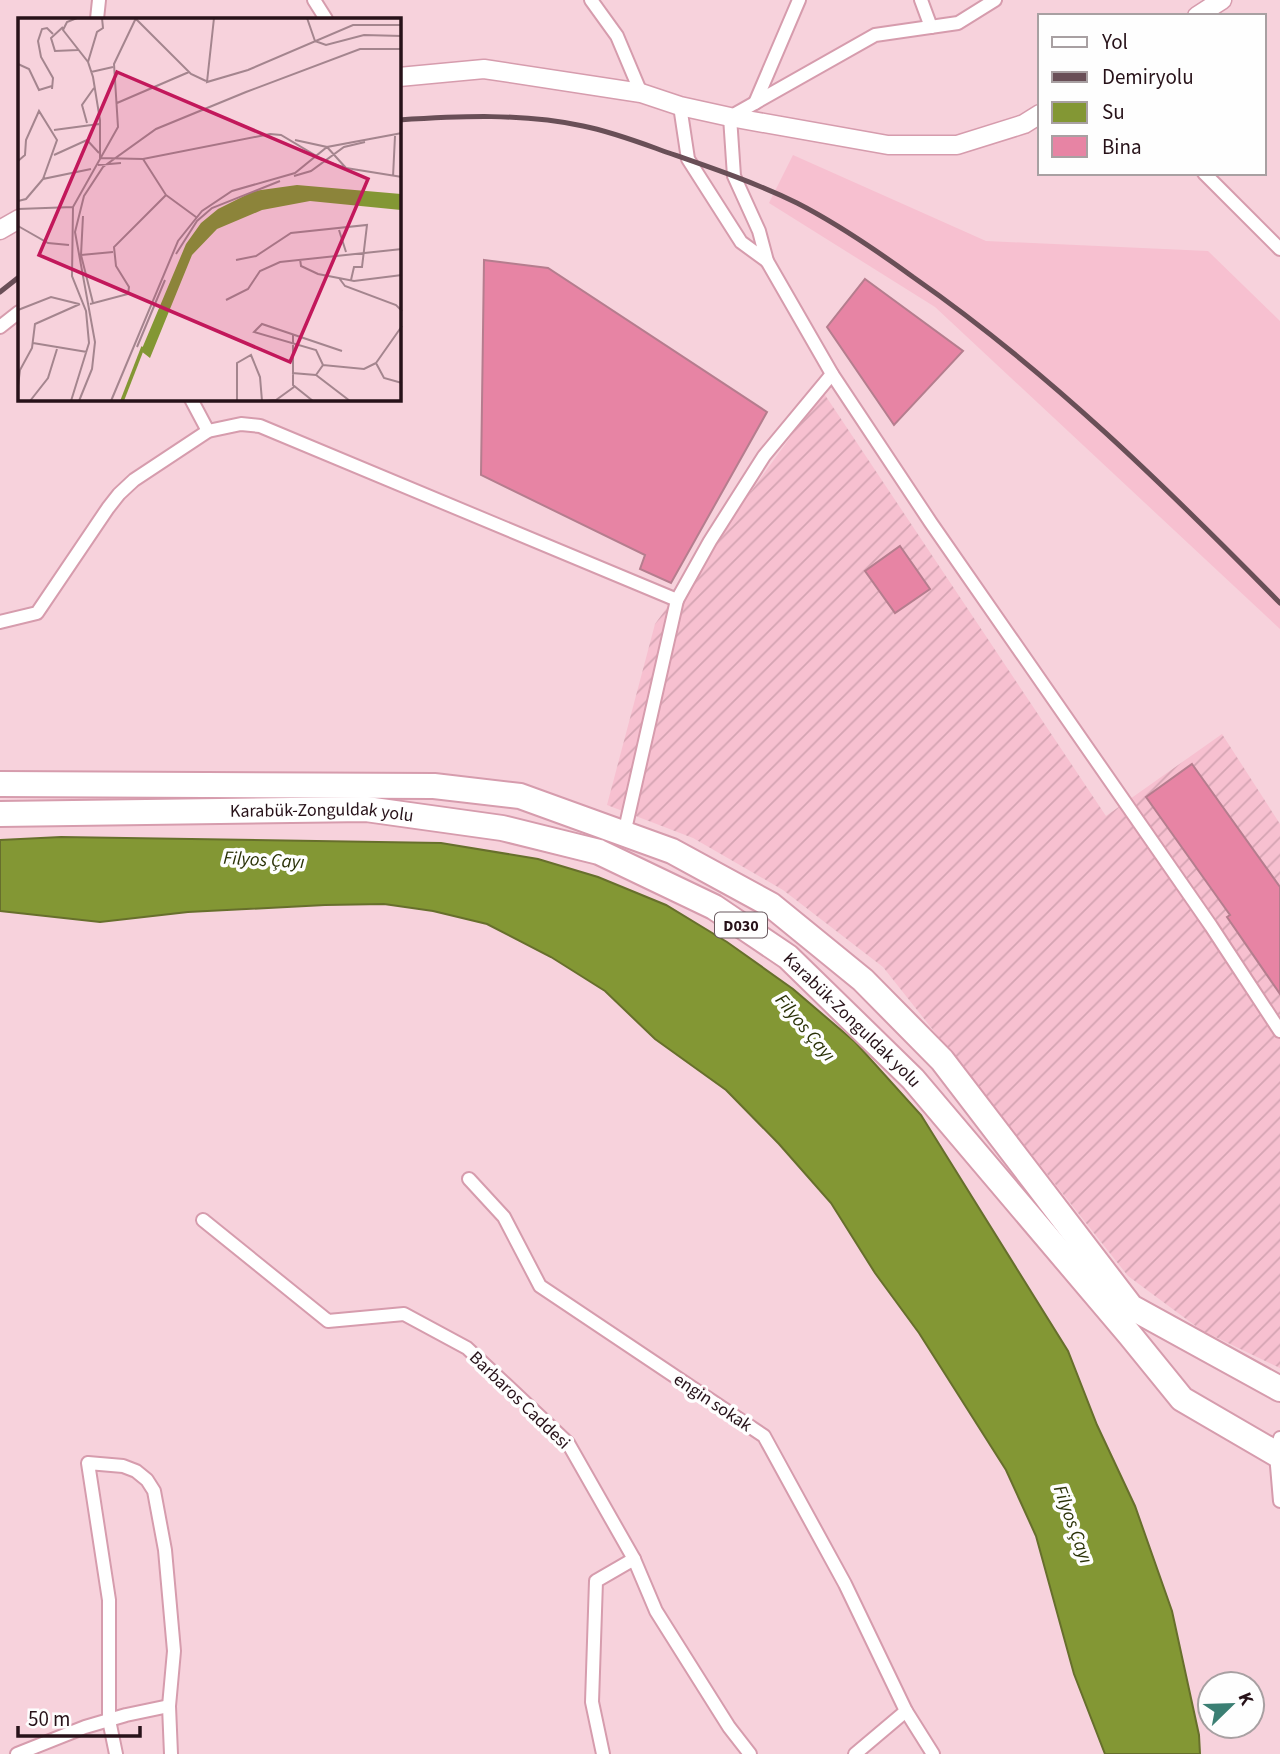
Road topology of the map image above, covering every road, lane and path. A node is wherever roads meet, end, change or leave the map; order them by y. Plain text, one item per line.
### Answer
1 (99, 0) edge
2 (313, 0) edge
3 (592, 0) edge
4 (799, 0) edge
5 (921, 0) edge
6 (995, 0) edge
7 (1222, 0) edge
8 (1200, 14) edge
9 (97, 18) edge
10 (325, 18) edge
11 (931, 27) junction
12 (401, 77) edge
13 (641, 93) junction
14 (755, 103) junction
15 (680, 106) junction
16 (1038, 115) edge
17 (730, 117) junction
18 (1206, 175) edge
19 (18, 220) edge
20 (0, 230) edge
21 (1280, 249) edge
22 (767, 261) junction
23 (18, 313) edge
24 (0, 327) edge
25 (832, 373) junction
26 (192, 401) edge
27 (208, 431) junction
28 (677, 600) junction
29 (0, 622) edge
30 (0, 784) edge
31 (0, 814) edge
32 (624, 834) junction
33 (1280, 1031) edge
34 (469, 1179) dead end
35 (203, 1220) dead end
36 (1280, 1389) edge
37 (1279, 1449) edge
38 (1280, 1502) edge
39 (634, 1559) junction
40 (169, 1706) junction
41 (906, 1711) junction
42 (109, 1720) junction
43 (17, 1754) edge
44 (116, 1754) edge
45 (171, 1754) edge
46 (603, 1754) edge
47 (750, 1754) edge
48 (855, 1754) edge
49 (933, 1754) edge

1 - 9 street
2 - 10 street
3 - 13 street
4 - 14 street
5 - 11 street
6 - 11 street
7 - 8 main road
11 - 14 street
12 - 13 main road
13 - 15 main road
14 - 17 street
15 - 17 main road
15 - 22 street
16 - 17 main road
17 - 22 street
18 - 21 street
19 - 20 main road
22 - 25 street
23 - 24 street
25 - 28 street
25 - 33 street
26 - 27 street
27 - 28 street
27 - 29 street
28 - 32 street
30 - 32 highway, Karabük-Zonguldak yolu / D030
31 - 37 highway, Karabük-Zonguldak yolu / D030
32 - 36 highway, Karabük-Zonguldak yolu / D030
34 - 41 street, engin sokak
35 - 39 street, Barbaros Caddesi
37 - 38 street
39 - 46 street
39 - 47 street, Barbaros Caddesi
40 - 42 street
40 - 42 street
40 - 45 street
41 - 48 street
41 - 49 street, engin sokak
42 - 43 street
42 - 44 street

